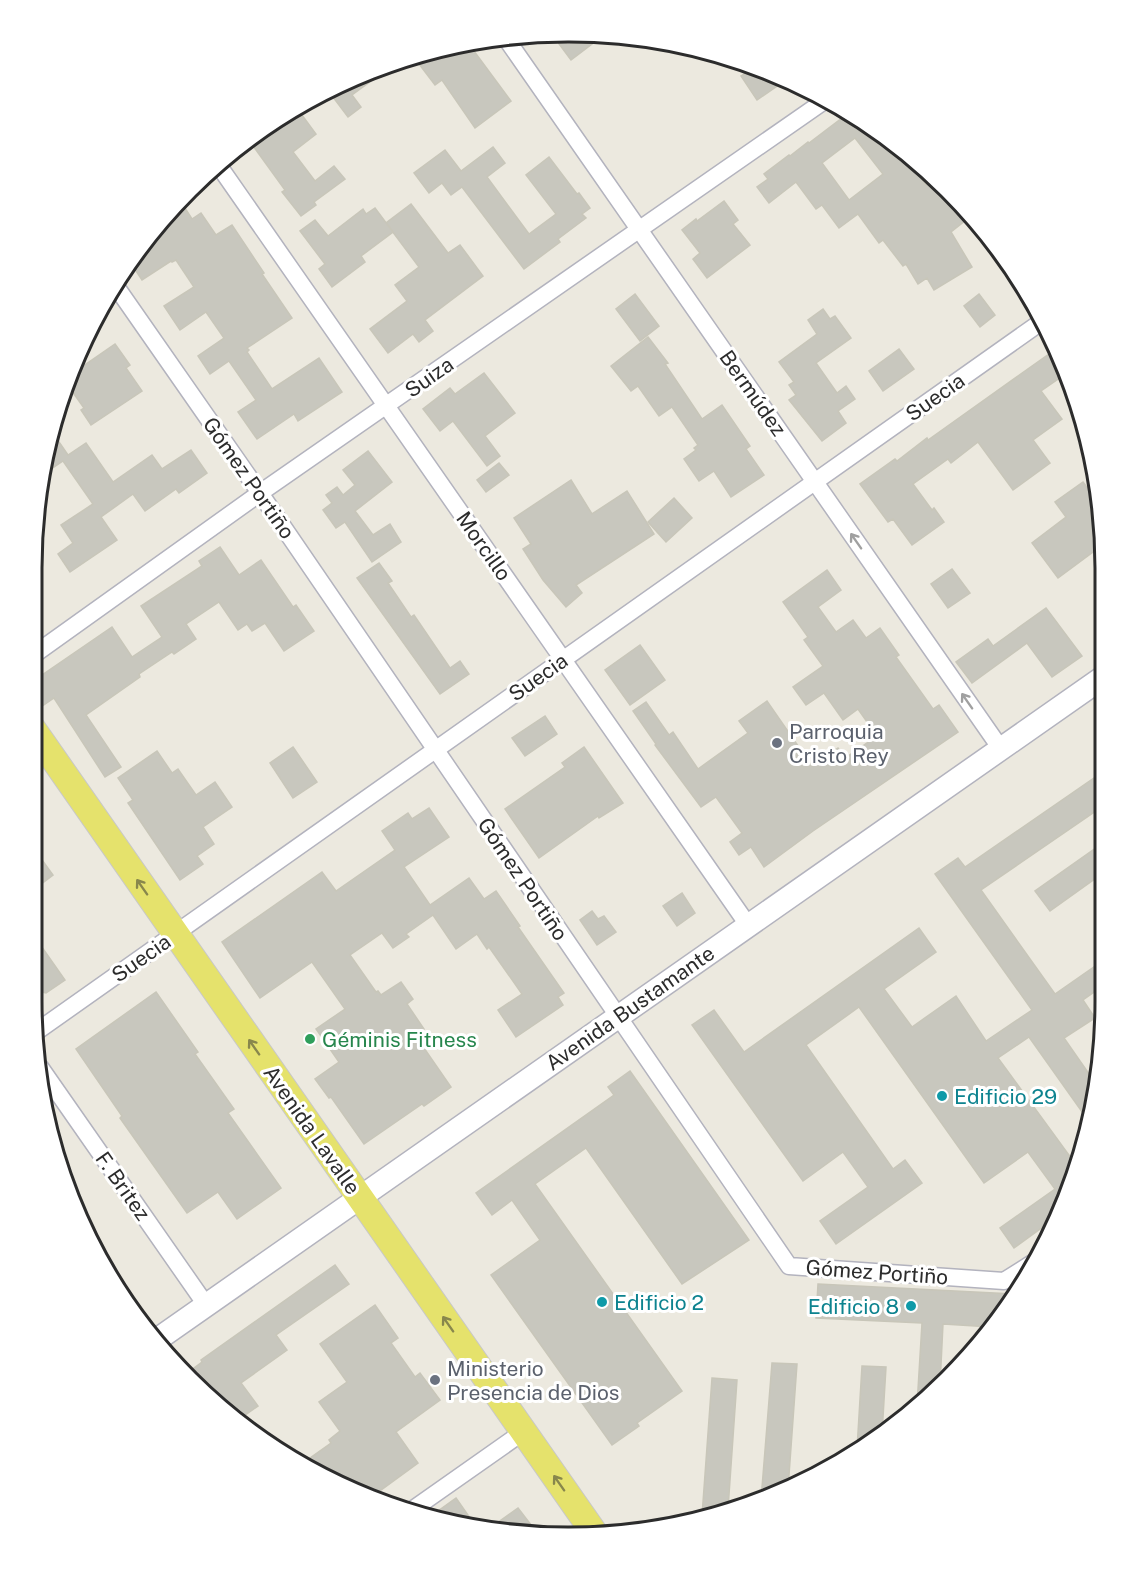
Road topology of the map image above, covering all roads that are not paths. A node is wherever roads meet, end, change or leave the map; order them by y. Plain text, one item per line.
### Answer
1 (512, 46) edge
2 (818, 105) edge
3 (223, 172) edge
4 (639, 230) junction
5 (121, 293) edge
6 (1035, 326) edge
7 (387, 407) junction
8 (815, 482) junction
9 (260, 493) junction
10 (42, 649) edge
11 (563, 660) junction
12 (1095, 683) edge
13 (42, 742) edge
14 (1001, 749) junction
15 (435, 750) junction
16 (748, 925) junction
17 (175, 934) junction
18 (618, 1017) junction
19 (43, 1027) edge
20 (48, 1079) edge
21 (360, 1198) junction
22 (1020, 1271) edge
23 (206, 1305) junction
24 (163, 1336) edge
25 (523, 1432) junction
26 (419, 1505) edge
27 (589, 1526) edge

1 - 4 street, Bermúdez
2 - 4 street, Suiza
3 - 7 street, Morcillo
4 - 7 street, Suiza
4 - 8 street, Bermúdez
5 - 9 street, Gómez Portiño
6 - 8 street, Suecia
7 - 9 street, Suiza
7 - 11 street, Morcillo
8 - 11 street, Suecia
14 -> 8 street, Bermúdez
9 - 10 street, Suiza
9 - 15 street, Gómez Portiño
11 - 15 street, Suecia
11 - 16 street, Morcillo
12 - 14 main road, Avenida Bustamante
17 -> 13 main road, Avenida Lavalle
14 - 16 main road, Avenida Bustamante
15 - 17 street, Suecia
15 - 18 street, Gómez Portiño
16 - 18 main road, Avenida Bustamante
17 - 19 street, Suecia
21 -> 17 main road, Avenida Lavalle
18 - 21 main road, Avenida Bustamante
18 - 22 street, Gómez Portiño
20 - 23 street, F. Britez
21 - 23 main road, Avenida Bustamante
25 -> 21 main road, Avenida Lavalle
23 - 24 main road, Avenida Bustamante
25 - 26 street
27 -> 25 main road, Avenida Lavalle

